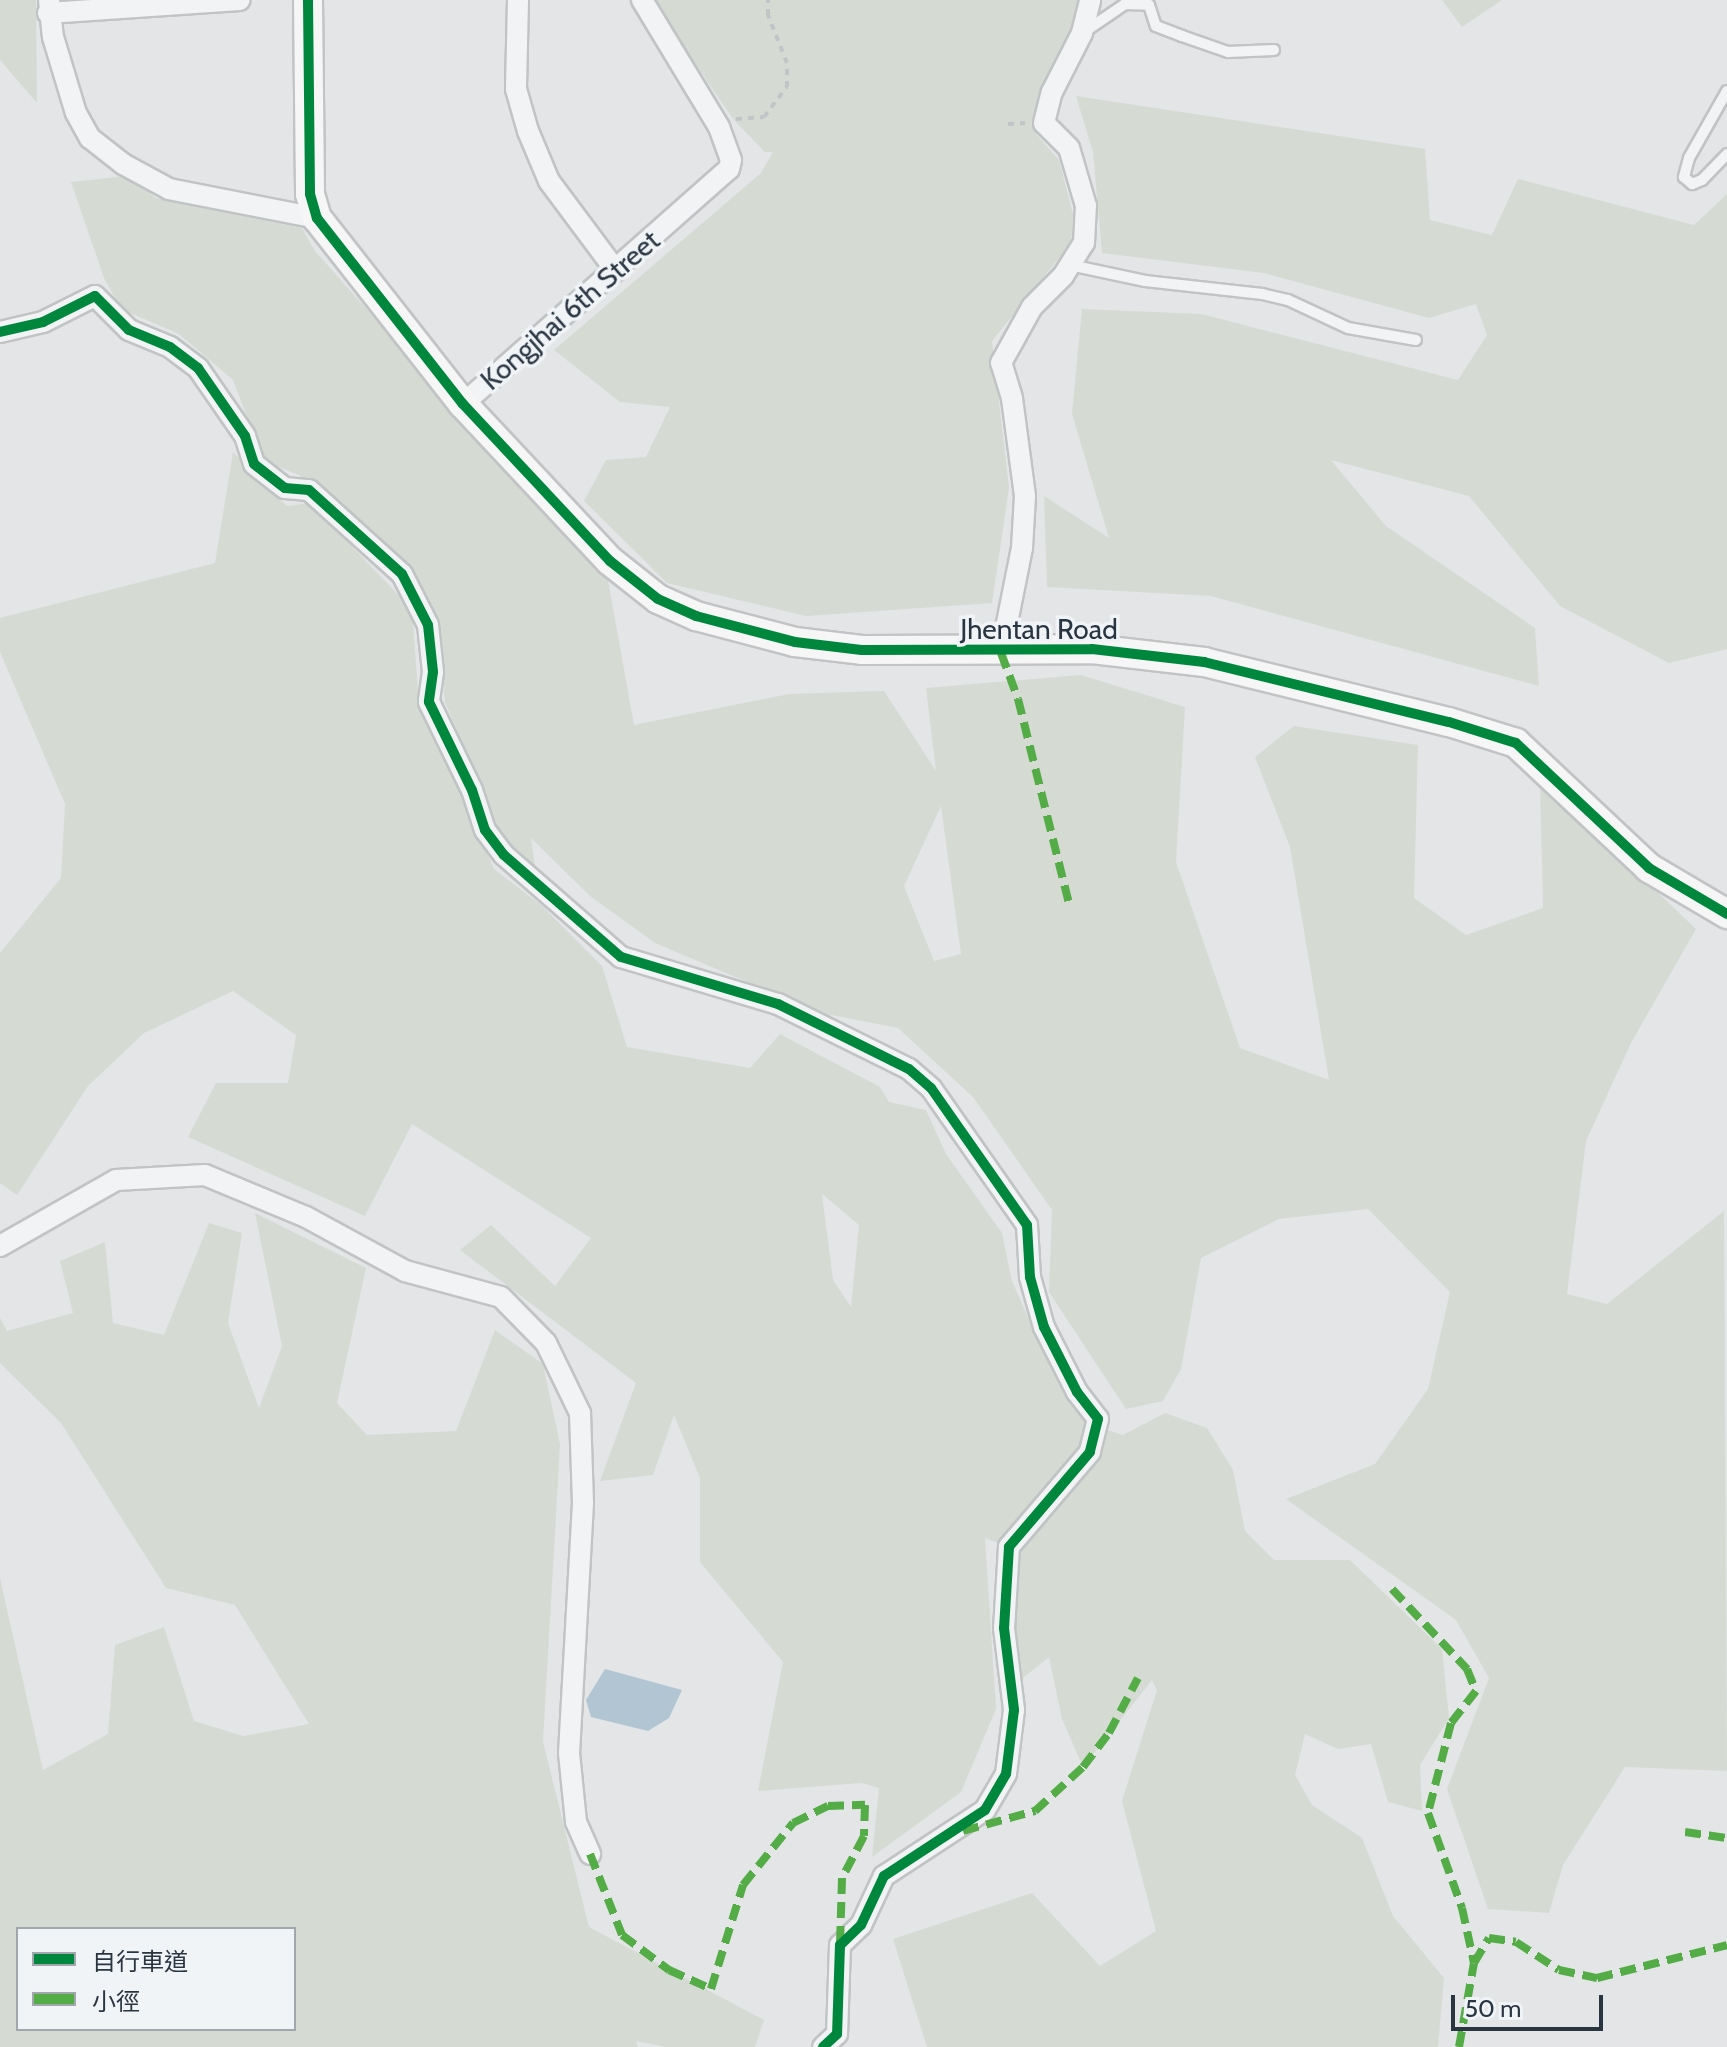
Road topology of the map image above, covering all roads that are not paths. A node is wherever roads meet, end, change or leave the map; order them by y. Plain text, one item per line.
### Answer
1 (240, 0) edge
2 (308, 0) edge
3 (518, 0) edge
4 (642, 0) edge
5 (1090, 0) edge
6 (190, 1) edge
7 (48, 6) edge
8 (1082, 33) junction
9 (1274, 50) dead end
10 (1727, 91) edge
11 (1727, 154) edge
12 (317, 218) junction
13 (1070, 265) junction
14 (616, 271) junction
15 (0, 332) edge
16 (1416, 340) dead end
17 (463, 404) junction
18 (1001, 653) junction
19 (1727, 914) edge
20 (0, 1246) edge
21 (590, 1854) dead end
22 (823, 2047) edge

1 - 6 street
2 - 12 street, Kongjhai 6th Street
3 - 14 street
4 - 14 street, Kongjhai 6th Street
5 - 8 street
6 - 7 street
7 - 12 street
8 - 9 lane
8 - 13 street
10 - 11 lane
12 - 17 street, Kongjhai 6th Street
13 - 16 lane
13 - 18 street
14 - 17 street, Kongjhai 6th Street
15 - 22 street
17 - 18 street, Jhentan Road
18 - 19 street, Jhentan Road
20 - 21 street

